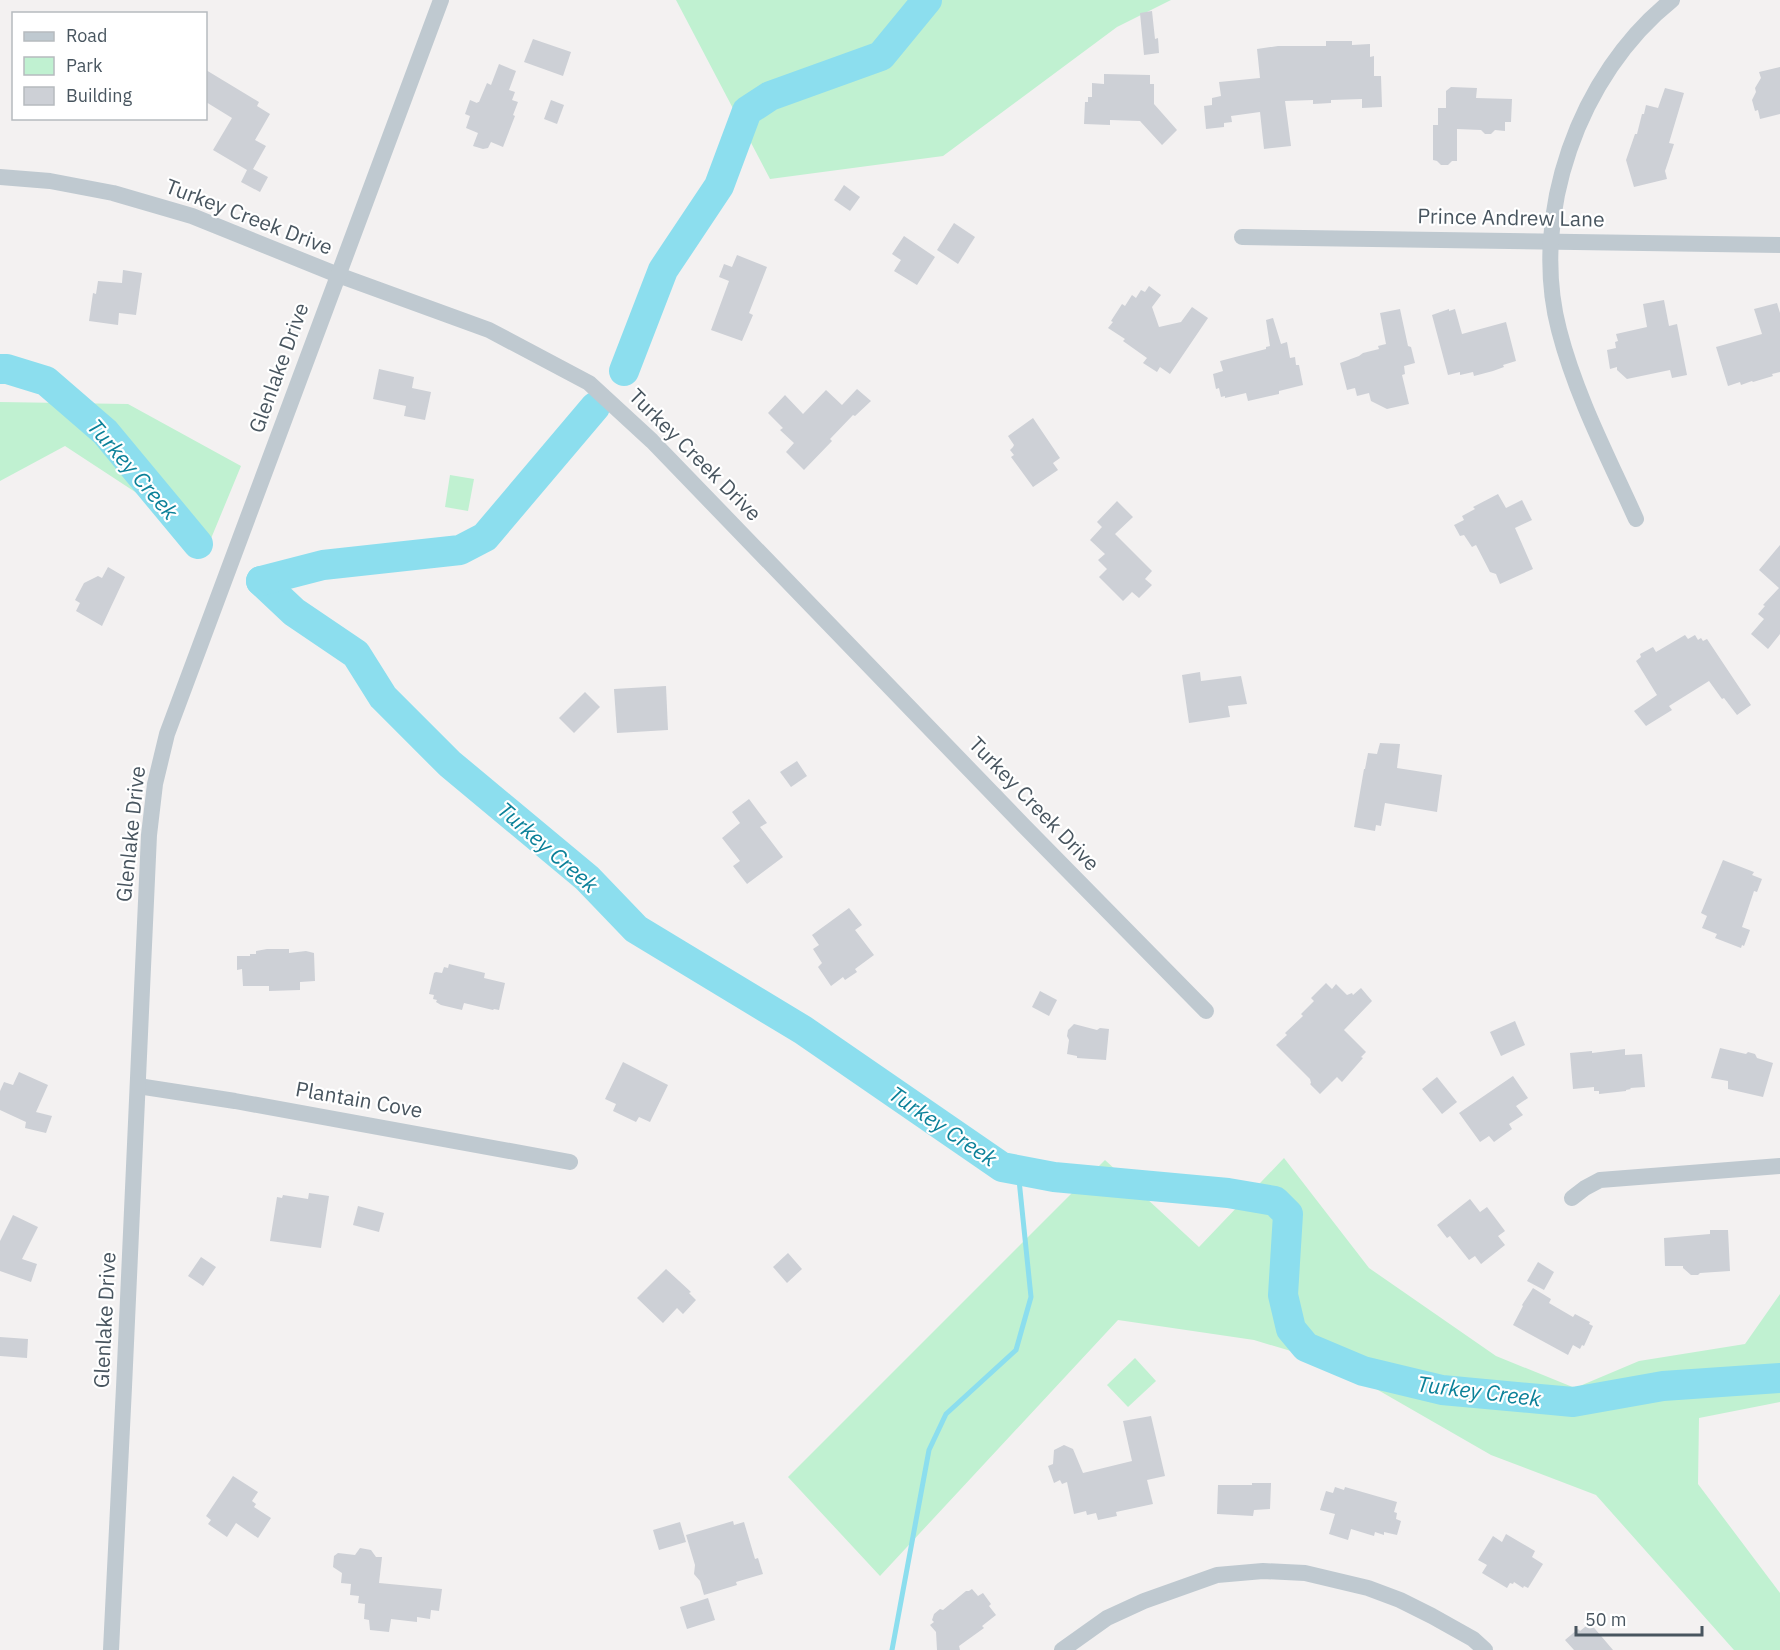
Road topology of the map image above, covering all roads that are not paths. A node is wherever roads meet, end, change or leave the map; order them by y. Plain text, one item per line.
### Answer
1 (441, 0) edge
2 (1672, 0) edge
3 (0, 177) edge
4 (1242, 237) dead end
5 (1550, 242) junction
6 (1780, 245) edge
7 (338, 275) junction
8 (1636, 519) dead end
9 (1206, 1011) dead end
10 (138, 1086) junction
11 (570, 1162) dead end
12 (1780, 1166) edge
13 (1572, 1198) dead end
14 (111, 1650) edge
15 (1062, 1650) edge
16 (1485, 1650) edge

1 - 7 street, Glenlake Drive
2 - 5 street
3 - 7 street, Turkey Creek Drive
4 - 5 street, Prince Andrew Lane
5 - 6 street, Prince Andrew Lane
5 - 8 street
7 - 9 street, Turkey Creek Drive
7 - 10 street, Glenlake Drive
10 - 11 street, Plantain Cove
10 - 14 street, Glenlake Drive
12 - 13 street
15 - 16 street

